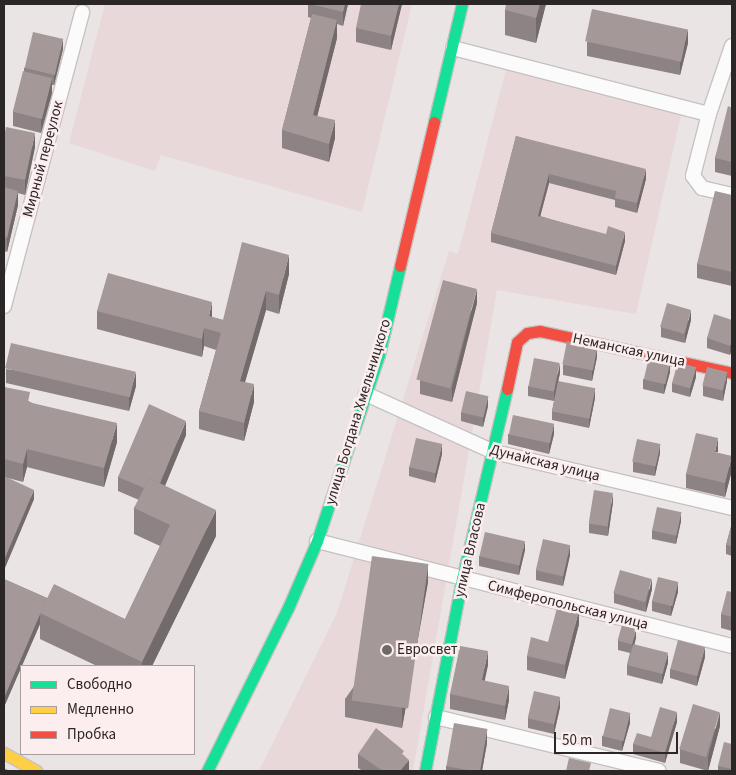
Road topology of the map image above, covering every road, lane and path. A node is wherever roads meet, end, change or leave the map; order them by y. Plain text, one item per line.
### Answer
1 (462, 4) edge
2 (82, 12) dead end
3 (732, 46) edge
4 (453, 48) junction
5 (709, 114) junction
6 (732, 195) edge
7 (4, 306) edge
8 (527, 333) joint
9 (732, 373) edge
10 (366, 394) junction
11 (494, 452) junction
12 (732, 508) edge
13 (317, 541) junction
14 (462, 579) junction
15 (732, 646) edge
16 (436, 717) junction
17 (4, 753) edge
18 (36, 771) edge
19 (207, 771) edge
20 (424, 771) edge
21 (659, 771) edge

1 - 4 main road, улица Богдана Хмельницкого
2 - 7 street, Мирный переулок
3 - 5 street
4 - 5 street
4 - 10 main road, улица Богдана Хмельницкого
5 - 6 street
8 - 9 main road, Неманская улица
8 - 11 main road, улица Власова
10 - 11 street, Дунайская улица
10 - 13 main road, улица Богдана Хмельницкого
11 - 12 street, Дунайская улица
11 - 14 main road, улица Власова
13 - 14 street, Симферопольская улица
13 - 19 main road, улица Богдана Хмельницкого
14 - 15 street, Симферопольская улица
14 - 16 main road, улица Власова
16 - 20 main road, улица Власова
16 - 21 street
17 - 18 main road

